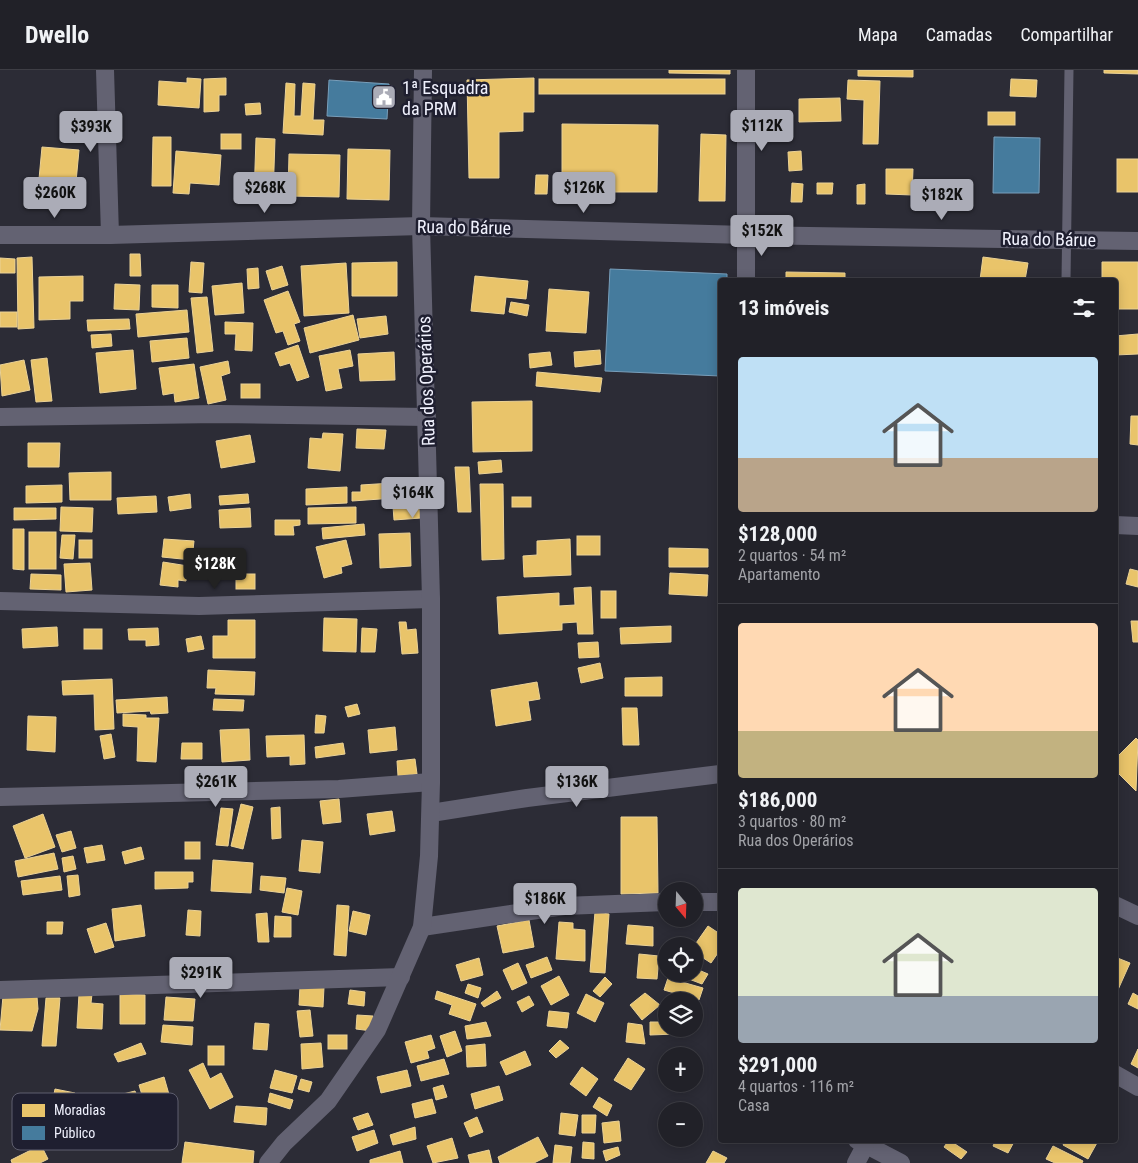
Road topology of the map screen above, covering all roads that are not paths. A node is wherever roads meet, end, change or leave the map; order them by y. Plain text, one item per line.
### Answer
1 (106, 70) edge
2 (423, 70) edge
3 (746, 70) edge
4 (1069, 70) edge
5 (421, 226) junction
6 (0, 235) edge
7 (110, 235) junction
8 (746, 235) junction
9 (1066, 239) junction
10 (1138, 241) edge
11 (746, 278) edge
12 (1066, 278) edge
13 (0, 417) edge
14 (427, 417) junction
15 (1118, 525) edge
16 (1138, 526) edge
17 (431, 598) junction
18 (0, 602) edge
19 (718, 774) edge
20 (431, 782) junction
21 (0, 796) edge
22 (430, 813) junction
23 (658, 902) edge
24 (703, 902) edge
25 (718, 902) edge
26 (1118, 906) edge
27 (1138, 916) edge
28 (422, 926) junction
29 (401, 977) junction
30 (0, 990) edge
31 (1118, 1076) edge
32 (1138, 1087) edge
33 (861, 1143) edge
34 (268, 1163) edge
35 (856, 1163) edge
36 (901, 1163) edge

1 - 7 street
2 - 5 street, Rua dos Operários
3 - 8 street
4 - 9 lane
5 - 7 street, Rua do Bárue
5 - 8 street, Rua do Bárue
5 - 14 street, Rua dos Operários
6 - 7 street, Rua do Bárue
8 - 9 street, Rua do Bárue
8 - 11 street
9 - 10 street, Rua do Bárue
9 - 12 lane
13 - 14 street
14 - 17 street, Rua dos Operários
15 - 16 street
17 - 18 street
17 - 20 street, Rua dos Operários
19 - 22 street
20 - 21 street
20 - 22 street, Rua dos Operários
22 - 28 street, Rua dos Operários
23 - 28 street
24 - 25 street
26 - 27 street
28 - 29 street, Rua dos Operários
29 - 30 street
29 - 34 street, Rua dos Operários
31 - 32 street
33 - 35 street
33 - 36 street

